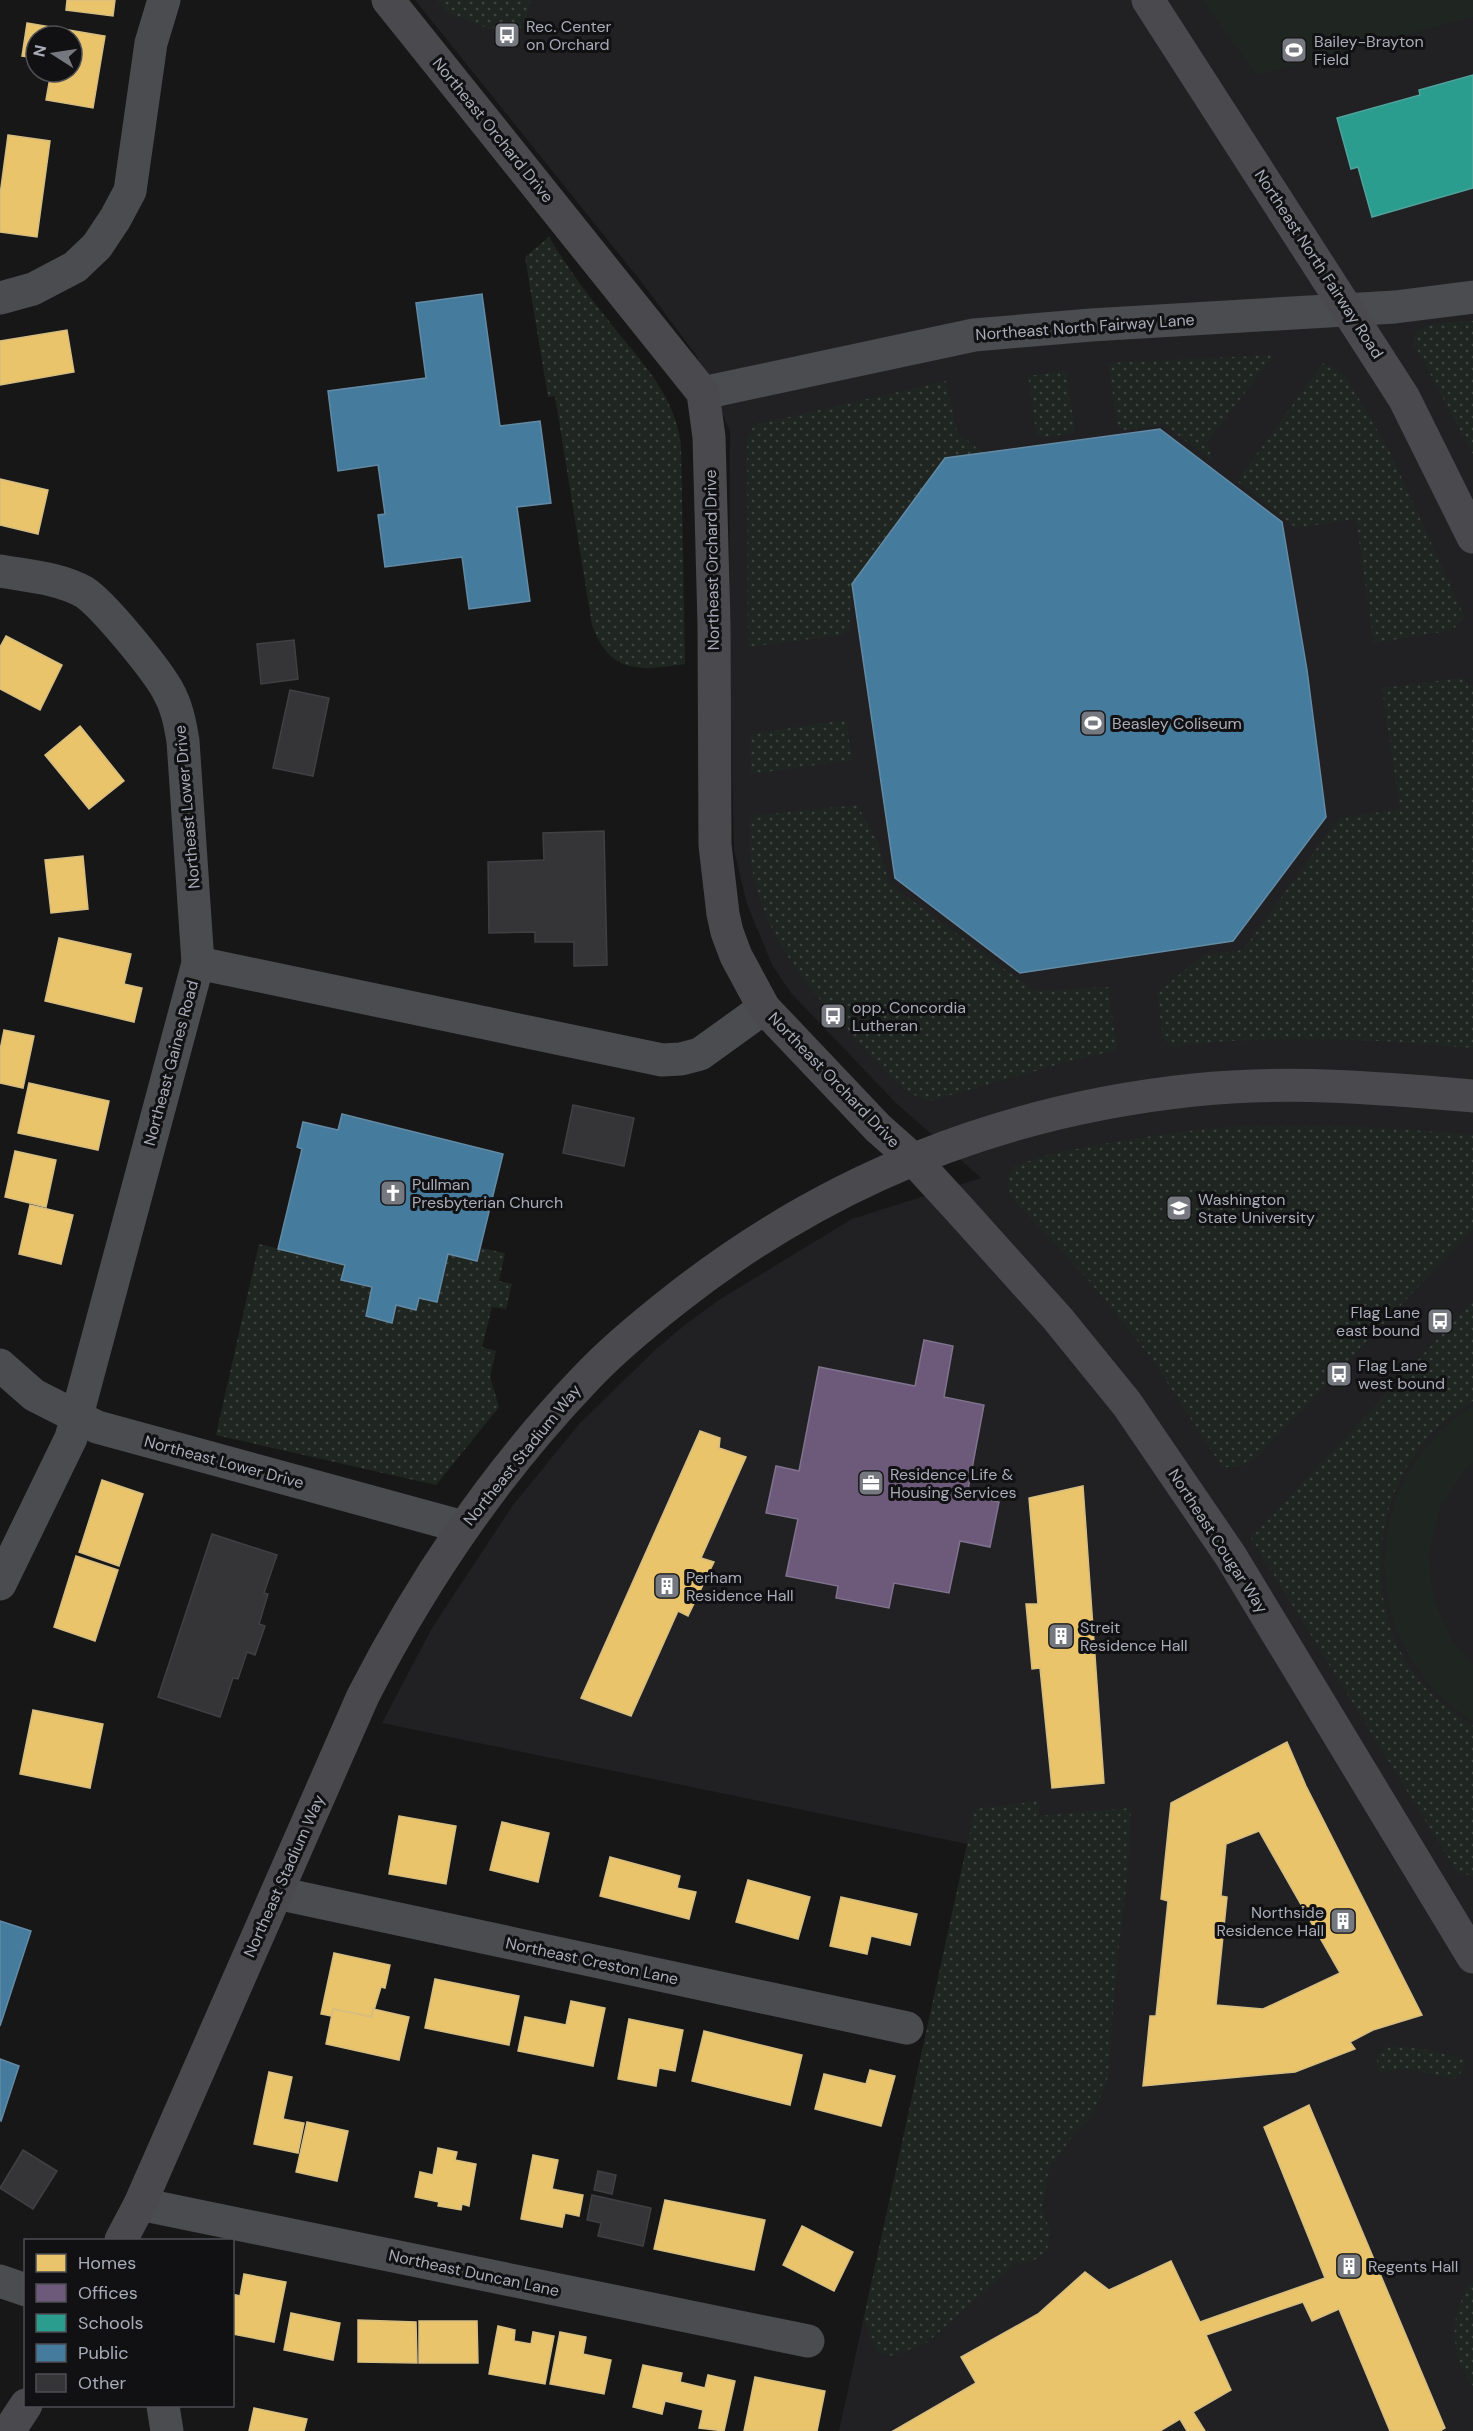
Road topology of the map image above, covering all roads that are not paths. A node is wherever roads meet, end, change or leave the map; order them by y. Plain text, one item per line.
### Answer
1 (164, 0) edge
2 (388, 0) edge
3 (1148, 0) edge
4 (1473, 297) edge
5 (0, 298) edge
6 (1348, 309) junction
7 (703, 393) junction
8 (1473, 537) edge
9 (0, 571) edge
10 (198, 963) junction
11 (764, 1008) junction
12 (1473, 1096) edge
13 (914, 1160) junction
14 (0, 1365) edge
15 (76, 1417) junction
16 (463, 1527) junction
17 (0, 1584) edge
18 (277, 1893) junction
19 (1473, 1957) edge
20 (907, 2028) dead end
21 (140, 2204) junction
22 (122, 2239) edge
23 (0, 2282) edge
24 (24, 2289) edge
25 (808, 2342) dead end
26 (25, 2407) edge
27 (163, 2407) edge
28 (9, 2431) edge
29 (167, 2431) edge

1 - 5 street
2 - 7 street, Northeast Orchard Drive
3 - 6 street, Northeast North Fairway Road
4 - 6 street, Northeast North Fairway Lane
6 - 7 street, Northeast North Fairway Lane
6 - 8 street, Northeast North Fairway Road
7 - 11 street, Northeast Orchard Drive
9 - 10 street, Northeast Lower Drive
10 - 11 street, Northeast Gaines Road
10 - 15 street, Northeast Gaines Road
11 - 13 street, Northeast Orchard Drive
12 - 13 street, Northeast Stadium Way
13 - 16 street, Northeast Stadium Way
13 - 19 street, Northeast Cougar Way
14 - 15 street, Northeast Lower Drive
15 - 16 street, Northeast Lower Drive
15 - 17 street, Northeast Gaines Road
16 - 18 street, Northeast Stadium Way
18 - 20 street, Northeast Creston Lane
18 - 21 street, Northeast Stadium Way
21 - 22 street, Northeast Stadium Way
21 - 25 street, Northeast Duncan Lane
23 - 24 street
26 - 28 street
27 - 29 street

